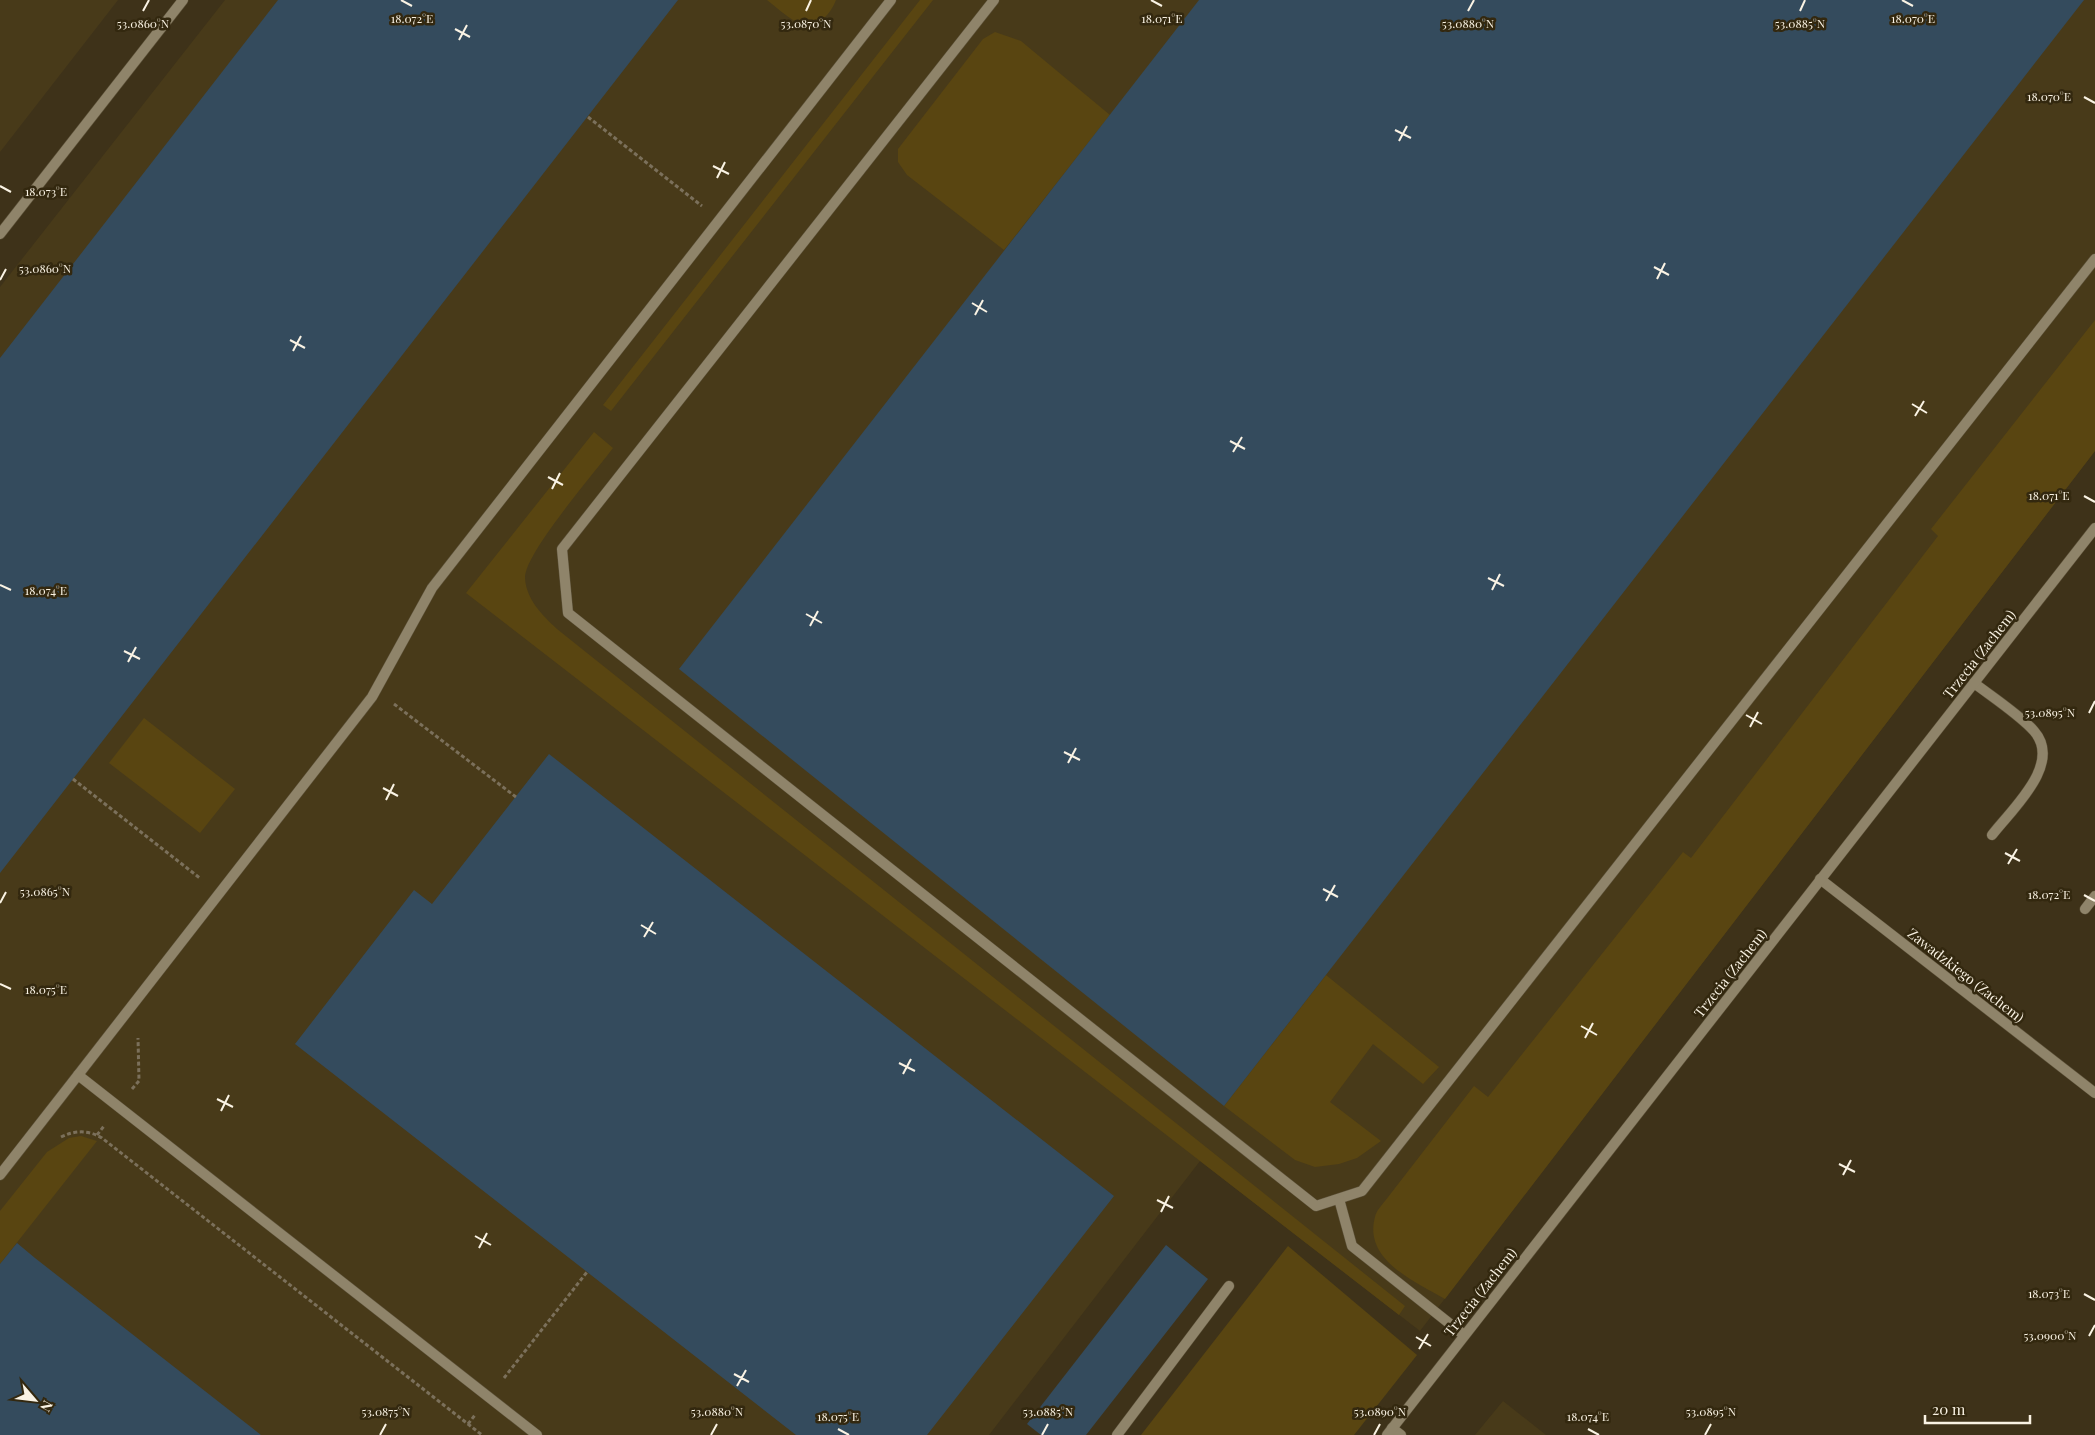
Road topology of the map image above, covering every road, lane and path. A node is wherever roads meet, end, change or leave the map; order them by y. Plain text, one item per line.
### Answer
1 (183, 0) edge
2 (891, 0) edge
3 (994, 0) edge
4 (588, 117) dead end
5 (720, 219) junction
6 (0, 234) edge
7 (2095, 259) edge
8 (2095, 528) edge
9 (1974, 683) junction
10 (388, 707) dead end
11 (73, 779) dead end
12 (516, 797) dead end
13 (1992, 835) dead end
14 (1820, 879) junction
15 (219, 893) junction
16 (2095, 896) edge
17 (2085, 909) dead end
18 (138, 1036) dead end
19 (78, 1075) junction
20 (2095, 1093) edge
21 (118, 1107) junction
22 (97, 1135) junction
23 (58, 1139) dead end
24 (0, 1175) edge
25 (1339, 1199) junction
26 (588, 1272) dead end
27 (1229, 1286) dead end
28 (1464, 1335) junction
29 (489, 1397) junction
30 (468, 1424) junction
31 (1389, 1431) edge
32 (482, 1435) edge
33 (537, 1435) edge
34 (1117, 1435) edge
35 (1401, 1435) edge

1 - 6 lane
2 - 5 lane
3 - 25 lane
4 - 5 path
5 - 15 lane
7 - 25 lane
8 - 9 lane, Trzecia (Zachem)
9 - 13 lane
9 - 14 lane, Trzecia (Zachem)
10 - 12 path
11 - 15 path
14 - 20 lane, Zawadzkiego (Zachem)
14 - 28 lane, Trzecia (Zachem)
15 - 19 lane
16 - 17 lane
18 - 21 path
19 - 21 lane
19 - 24 lane
21 - 22 path
21 - 29 lane
22 - 23 path
22 - 30 path
25 - 28 lane
26 - 29 path
27 - 34 lane
28 - 31 lane, Trzecia (Zachem)
29 - 30 path
29 - 33 lane
30 - 32 path
31 - 35 lane

